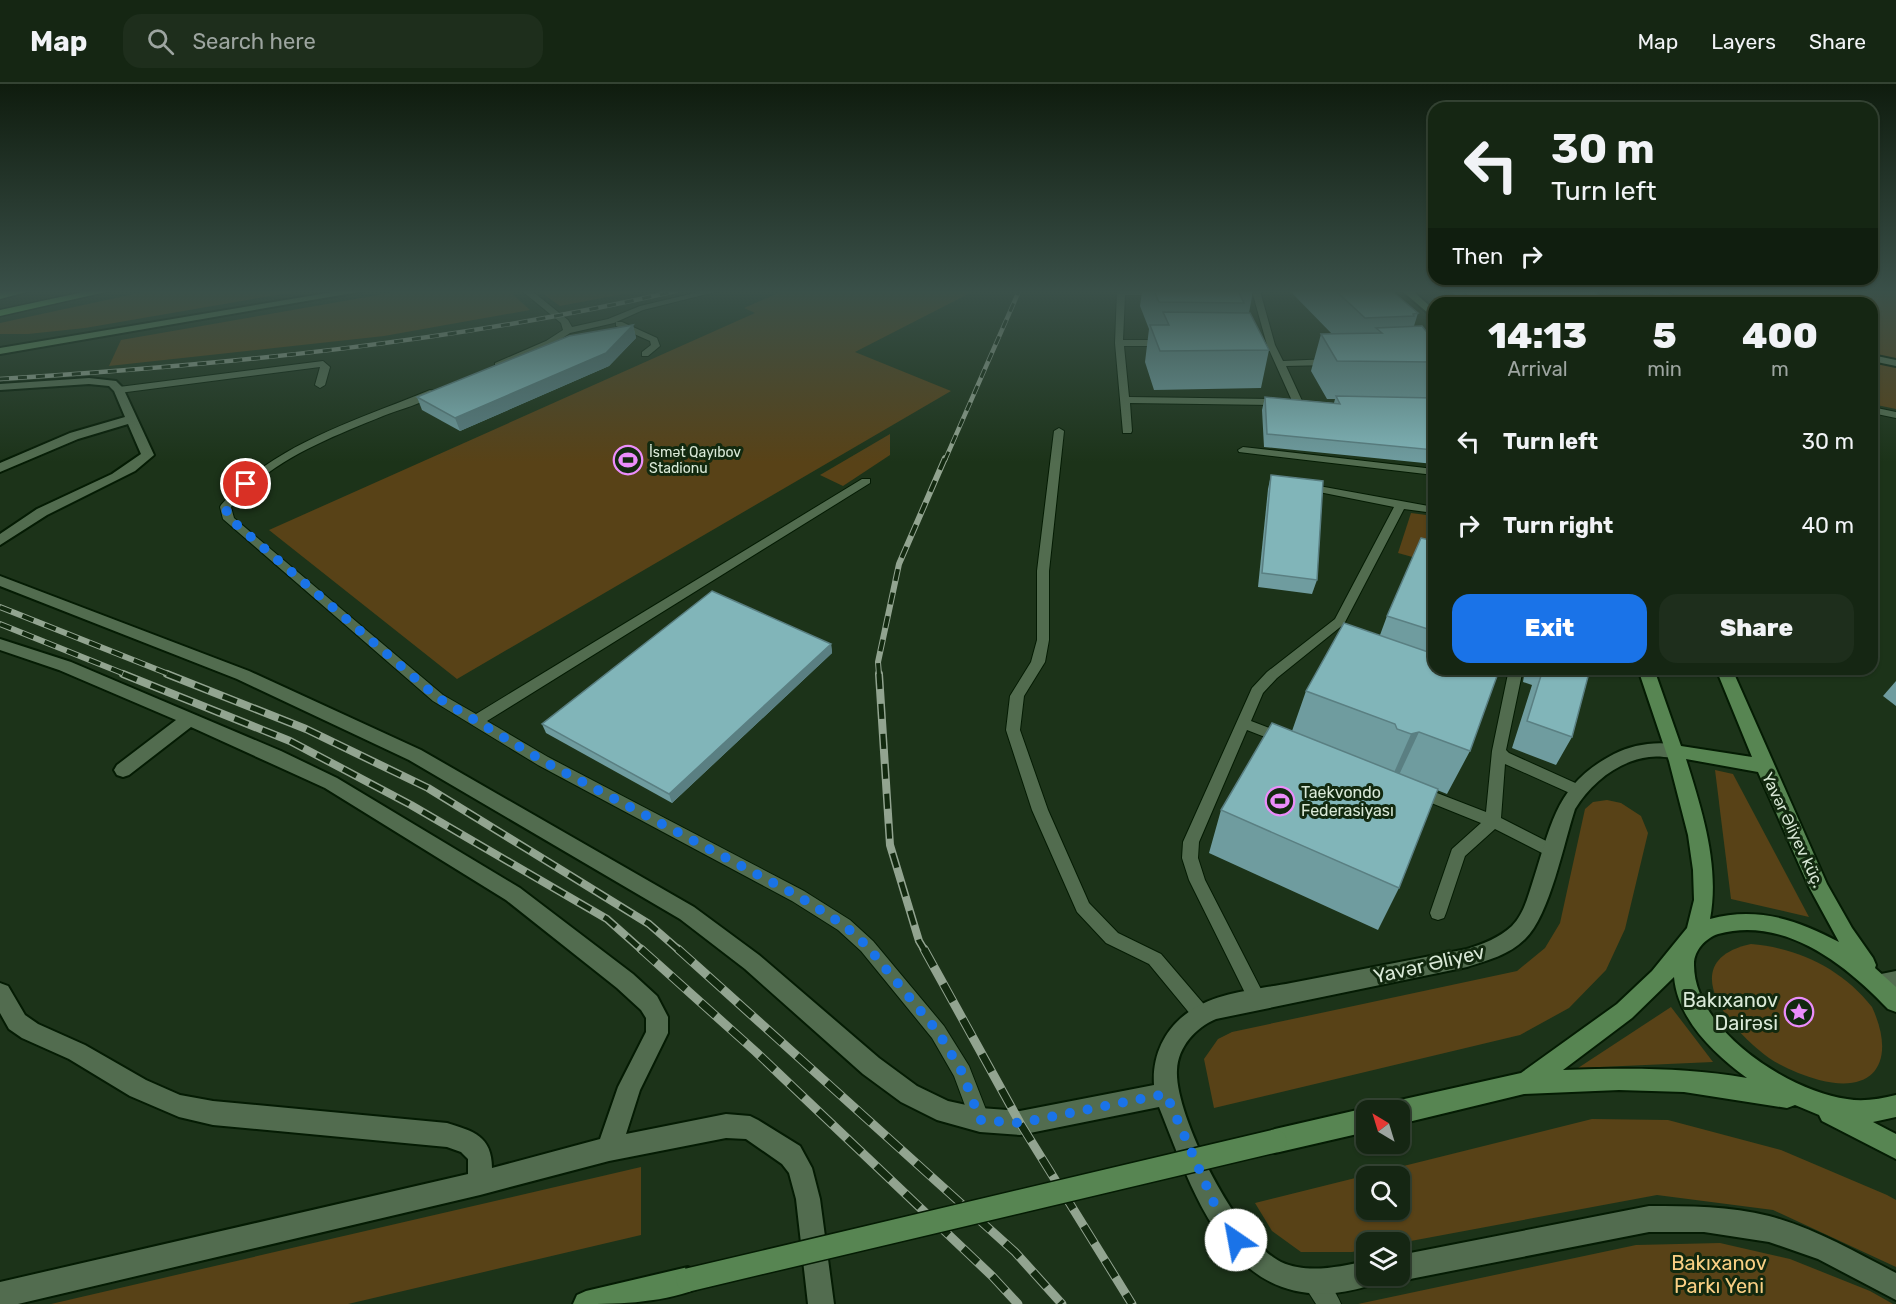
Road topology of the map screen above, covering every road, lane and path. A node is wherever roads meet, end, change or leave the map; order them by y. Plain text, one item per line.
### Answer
1 (537, 348) edge
2 (653, 348) edge
3 (1120, 348) edge
4 (1272, 348) edge
5 (645, 354) dead end
6 (1878, 359) edge
7 (1339, 361) edge
8 (1896, 363) edge
9 (1280, 364) junction
10 (484, 370) edge
11 (320, 385) dead end
12 (0, 387) edge
13 (441, 389) edge
14 (118, 390) junction
15 (1125, 400) junction
16 (1298, 403) junction
17 (1309, 403) edge
18 (1878, 411) edge
19 (1878, 412) edge
20 (1896, 415) edge
21 (132, 419) junction
22 (1896, 423) edge
23 (1059, 431) dead end
24 (1127, 431) dead end
25 (1243, 450) dead end
26 (0, 468) edge
27 (1428, 471) edge
28 (866, 481) dead end
29 (1308, 487) edge
30 (1401, 505) junction
31 (1428, 509) edge
32 (0, 541) edge
33 (0, 581) edge
34 (1321, 637) junction
35 (0, 644) edge
36 (1340, 644) edge
37 (1515, 675) edge
38 (1648, 675) edge
39 (1726, 675) edge
40 (189, 719) junction
41 (476, 721) junction
42 (1243, 723) junction
43 (1296, 744) edge
44 (1499, 751) junction
45 (1675, 751) junction
46 (1764, 766) junction
47 (123, 770) dead end
48 (1408, 788) edge
49 (1577, 790) junction
50 (1493, 821) junction
51 (1552, 851) junction
52 (1438, 913) dead end
53 (1691, 941) junction
54 (1888, 982) edge
55 (0, 993) edge
56 (1257, 999) junction
57 (1896, 1000) edge
58 (1202, 1015) junction
59 (1524, 1083) junction
60 (1166, 1094) junction
61 (1806, 1100) junction
62 (1896, 1106) edge
63 (1410, 1110) edge
64 (980, 1120) junction
65 (1356, 1122) edge
66 (1896, 1147) edge
67 (609, 1149) junction
68 (480, 1183) junction
69 (1410, 1266) edge
70 (1356, 1276) edge
71 (1313, 1282) junction
72 (1896, 1287) edge
73 (0, 1295) edge
74 (586, 1304) edge
75 (821, 1304) edge
76 (1330, 1304) edge

1 - 10 lane
2 - 5 lane
3 - 15 lane
4 - 9 lane
6 - 8 street
7 - 9 lane
9 - 16 lane
11 - 14 lane
12 - 14 street
13 - 41 lane
14 - 21 street
15 - 16 lane
15 - 24 lane
16 - 17 lane
18 - 20 lane
19 - 22 lane
21 - 26 street
21 - 32 street
23 - 58 lane
25 - 27 lane
28 - 41 lane
29 - 30 lane
30 - 31 lane
30 - 34 lane
33 - 64 street
34 - 36 lane
34 - 42 lane
35 - 40 street
37 - 44 lane
38 - 45 main road
39 - 46 main road, Yavər Əliyev küç.
40 - 47 street
40 - 67 street
41 - 64 lane
42 - 43 lane
42 - 56 lane
44 - 49 lane
44 - 50 lane
45 - 46 main road
45 - 49 street, Yavər Əliyev
45 - 53 main road
46 - 54 main road, Yavər Əliyev küç.
48 - 50 lane
49 - 51 street, Yavər Əliyev
50 - 51 lane
50 - 52 lane
51 - 56 street, Yavər Əliyev
53 - 54 main road
53 - 59 main road
53 - 61 main road
54 - 57 main road
55 - 68 street
56 - 58 street, Yavər Əliyev
58 - 60 street, Yavər Əliyev
59 - 61 main road
59 - 63 main road
60 - 64 street
60 - 71 street
61 - 62 main road
61 - 66 main road
65 - 74 main road, bridge
67 - 68 street
67 - 75 street
68 - 73 street
69 - 72 street
70 - 71 street
71 - 76 lane

